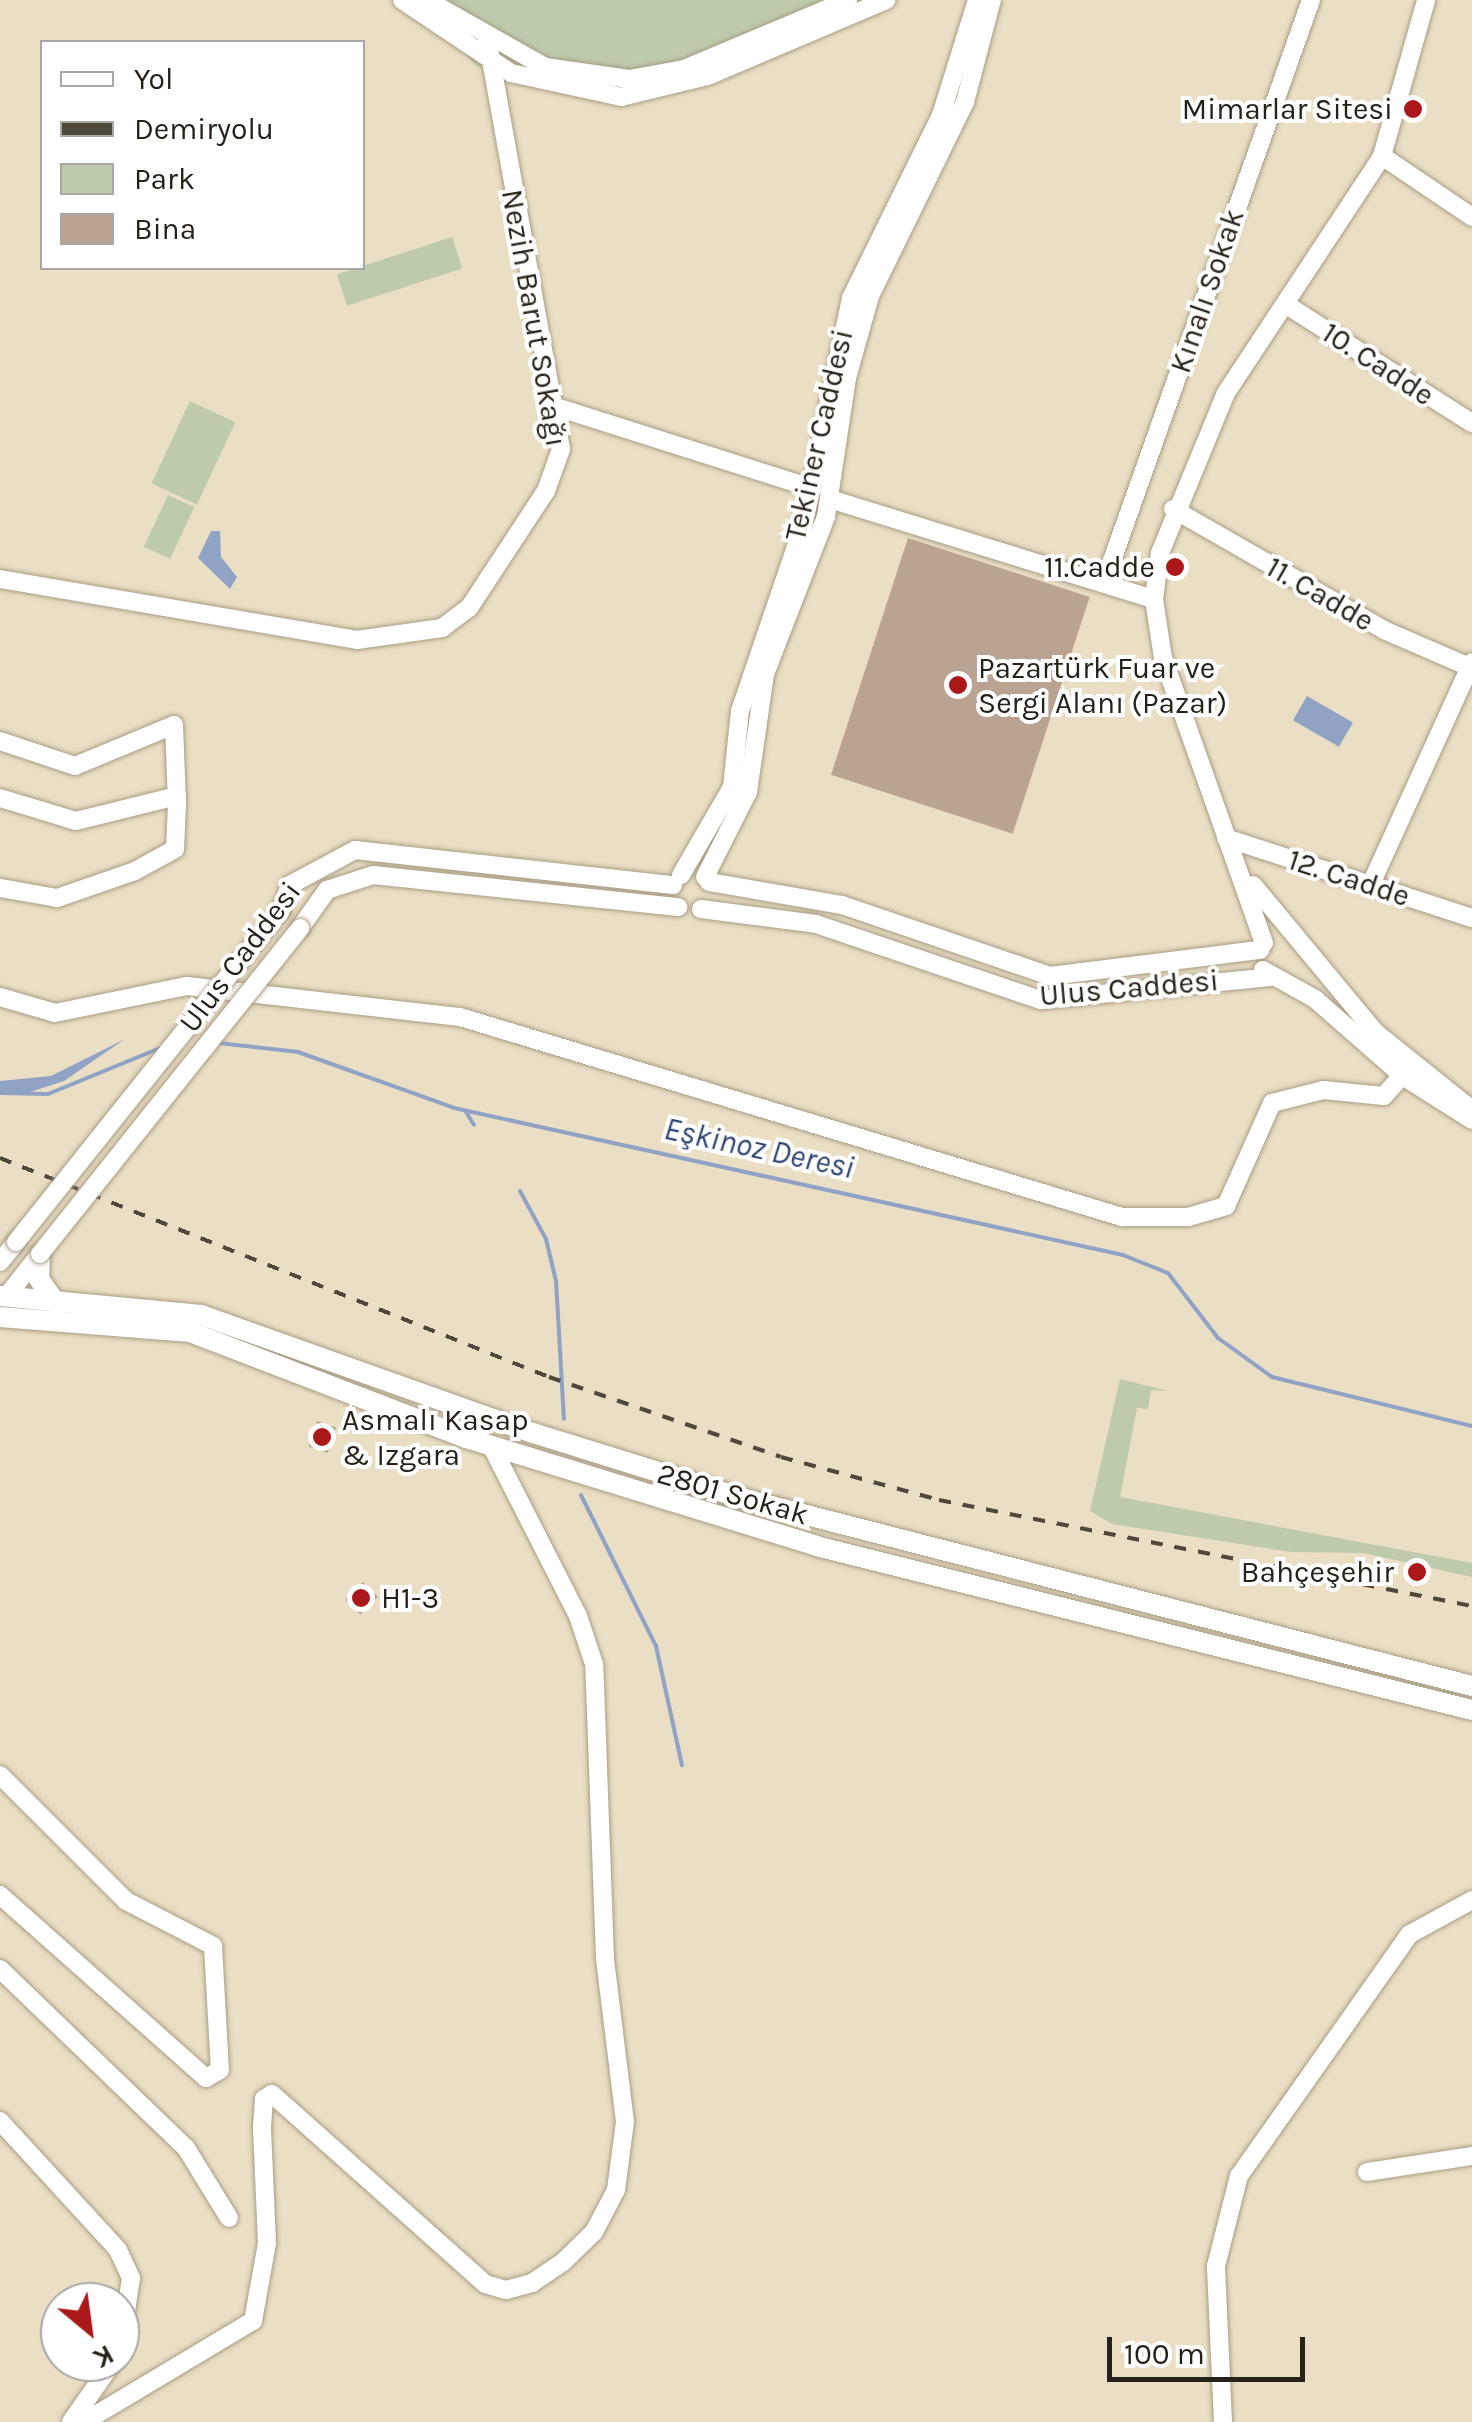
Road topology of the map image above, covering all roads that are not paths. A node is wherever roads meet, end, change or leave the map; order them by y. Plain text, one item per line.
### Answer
1 (402, 0) edge
2 (426, 0) edge
3 (848, 0) edge
4 (886, 0) edge
5 (977, 0) edge
6 (992, 0) edge
7 (1311, 0) edge
8 (1426, 0) edge
9 (487, 40) junction
10 (488, 60) junction
11 (1382, 156) junction
12 (1472, 218) edge
13 (1285, 304) junction
14 (553, 406) junction
15 (1472, 423) edge
16 (812, 488) junction
17 (830, 499) junction
18 (1173, 508) junction
19 (0, 578) edge
20 (1104, 583) junction
21 (1154, 599) junction
22 (1471, 666) edge
23 (0, 742) edge
24 (177, 796) junction
25 (0, 798) edge
26 (1226, 838) junction
27 (1246, 877) junction
28 (677, 880) junction
29 (707, 880) junction
30 (1370, 886) junction
31 (0, 888) edge
32 (678, 907) junction
33 (702, 909) junction
34 (1472, 918) edge
35 (1300, 944) junction
36 (1262, 947) junction
37 (1274, 979) junction
38 (0, 997) edge
39 (1408, 1070) junction
40 (1472, 1110) edge
41 (1472, 1120) edge
42 (40, 1254) junction
43 (0, 1262) edge
44 (56, 1303) junction
45 (1, 1307) edge
46 (561, 1442) junction
47 (492, 1446) junction
48 (1472, 1686) edge
49 (1472, 1710) edge
50 (0, 1775) edge
51 (0, 1895) edge
52 (1472, 1900) edge
53 (0, 1969) edge
54 (0, 2121) edge
55 (1472, 2156) edge
56 (1367, 2172) dead end
57 (229, 2218) dead end
58 (131, 2282) edge
59 (99, 2382) edge
60 (71, 2422) edge
61 (84, 2422) edge
62 (1223, 2422) edge

1 - 10 street
2 - 9 street
3 - 9 street
4 - 10 street
5 - 16 street, Tekiner Caddesi
6 - 17 street, Tekiner Caddesi
7 - 20 street, Kınalı Sokak
8 - 11 street
9 - 10 street, Nezih Barut Sokağı
10 - 14 street, Nezih Barut Sokağı
11 - 12 street
11 - 13 street
13 - 15 street, 10. Cadde
13 - 18 street
14 - 16 street
14 - 19 street, Nezih Barut Sokağı
16 - 28 street, Tekiner Caddesi
17 - 20 street
17 - 29 street, Tekiner Caddesi
18 - 21 street
18 - 22 street, 11. Cadde
20 - 21 street
21 - 26 street
22 - 30 street
23 - 24 street
24 - 25 street
24 - 31 street
26 - 27 street
26 - 30 street, 12. Cadde
27 - 35 street
27 - 36 street
28 - 29 street, Ulus Caddesi
28 - 32 street
28 - 43 street, Ulus Caddesi, bridge
29 - 33 street
29 - 36 street, Ulus Caddesi
30 - 34 street, 12. Cadde
32 - 33 street, Ulus Caddesi
32 - 42 street, Ulus Caddesi, bridge
33 - 37 street, Ulus Caddesi
35 - 36 street, Ulus Caddesi
35 - 37 street
35 - 39 street
36 - 37 street
37 - 39 street
38 - 39 street
39 - 40 street
39 - 41 street
42 - 44 main road
42 - 45 street, Ulus Caddesi
44 - 45 main road, 2801 Sokak
44 - 46 main road, 2801 Sokak
45 - 47 main road, 2801 Sokak
46 - 47 main road
46 - 48 main road, 2801 Sokak
47 - 49 main road, 2801 Sokak
47 - 61 street
50 - 51 street
52 - 62 street
53 - 57 street
54 - 58 street
55 - 56 street
59 - 60 street

